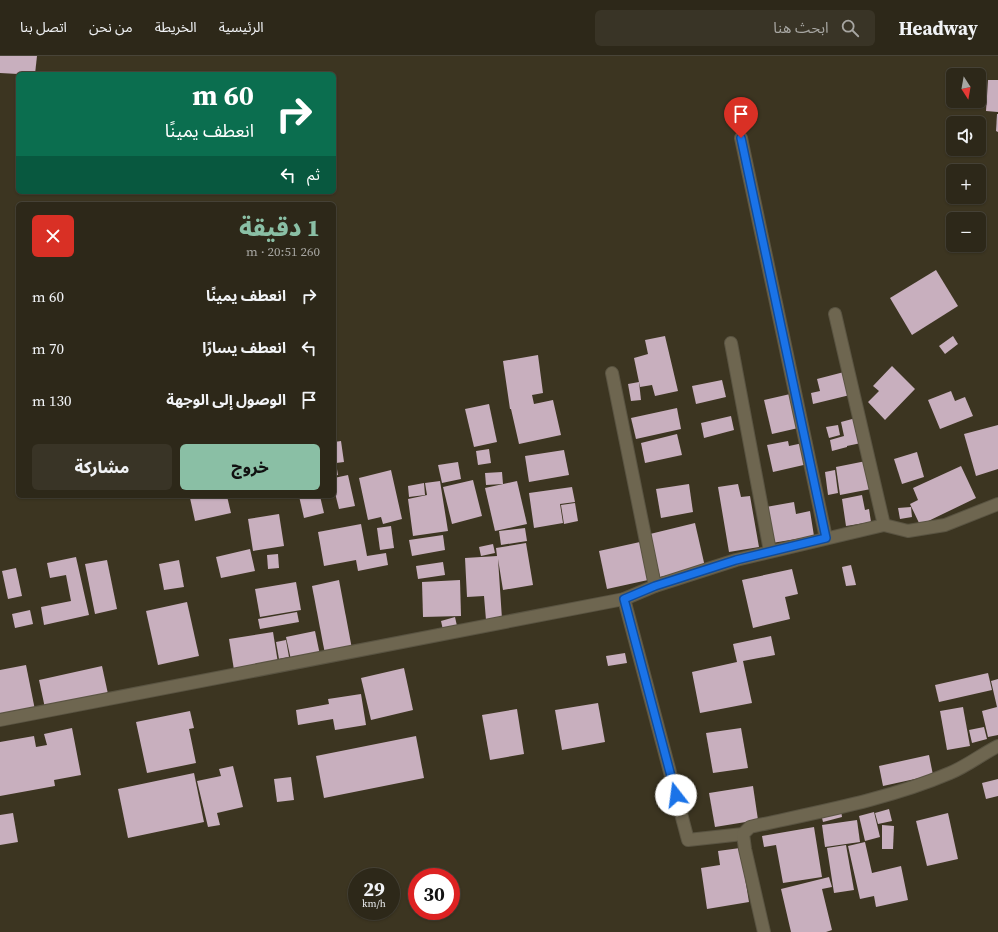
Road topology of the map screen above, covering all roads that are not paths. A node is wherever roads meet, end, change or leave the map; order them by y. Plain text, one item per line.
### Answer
1 (741, 138) dead end
2 (835, 314) dead end
3 (732, 343) dead end
4 (612, 373) dead end
5 (998, 504) edge
6 (884, 525) junction
7 (826, 538) junction
8 (770, 551) junction
9 (655, 586) junction
10 (624, 599) junction
11 (0, 720) edge
12 (998, 746) edge
13 (743, 834) junction
14 (764, 932) edge

1 - 7 street
2 - 6 street
3 - 8 street
4 - 9 street
5 - 6 street
6 - 7 street
7 - 8 street
8 - 9 street
9 - 10 street
10 - 11 street
10 - 13 street
12 - 13 street
13 - 14 street

